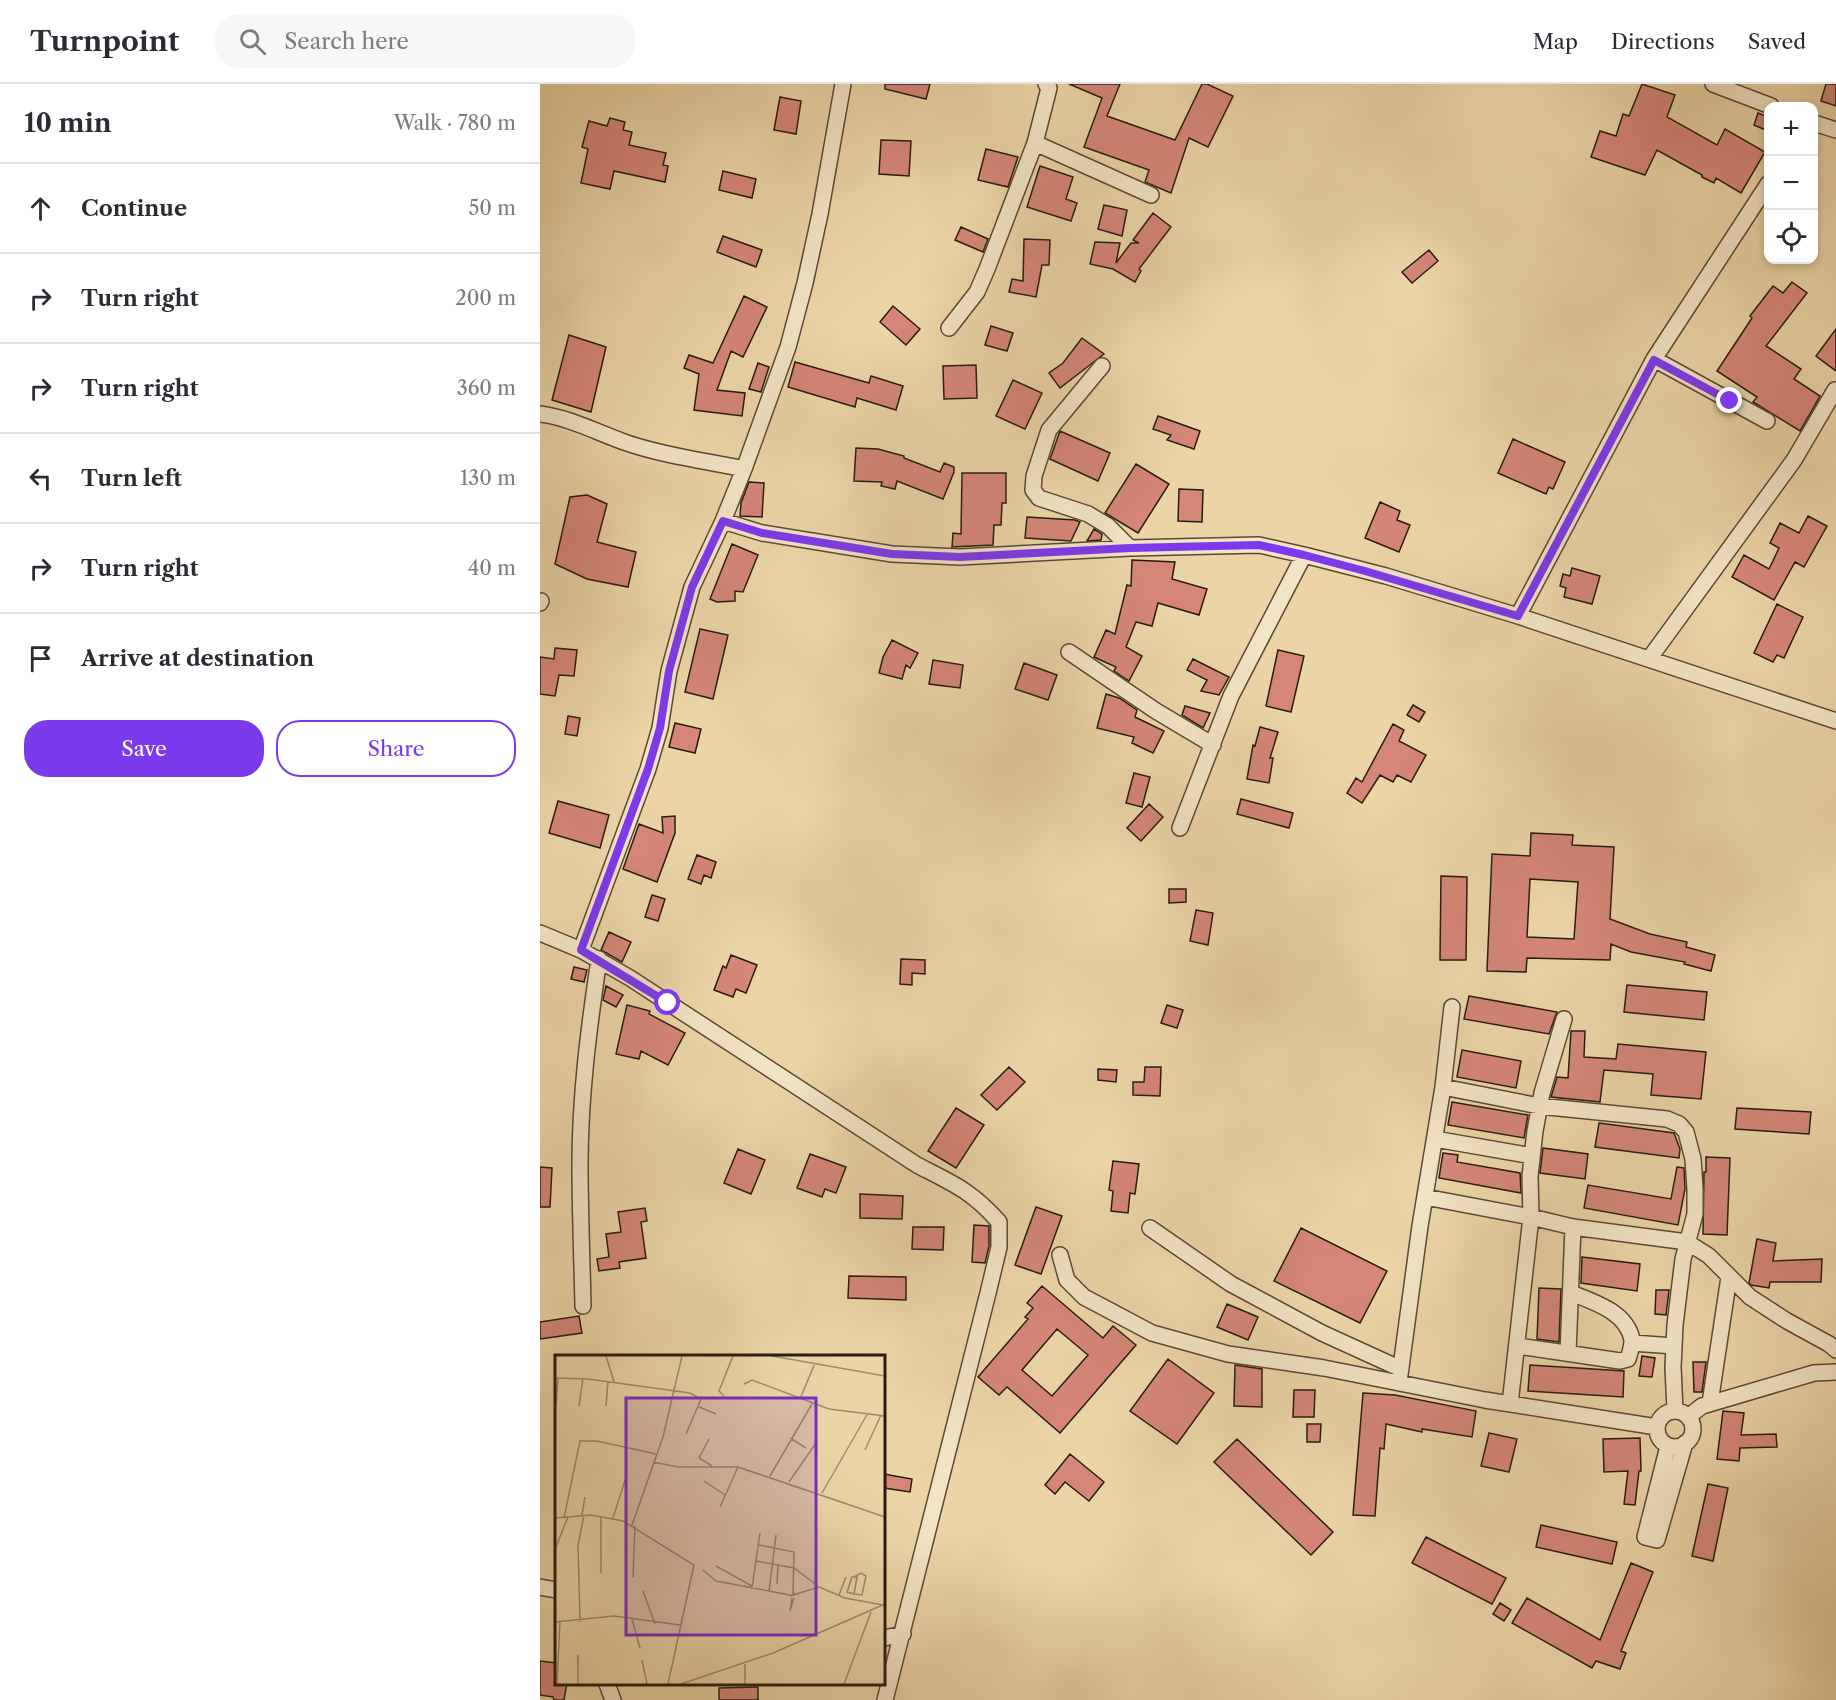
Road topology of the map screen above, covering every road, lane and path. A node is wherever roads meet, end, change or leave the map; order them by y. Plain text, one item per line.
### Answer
1 (843, 84) edge
2 (1046, 84) edge
3 (1713, 84) edge
4 (1729, 87) edge
5 (1764, 102) edge
6 (1818, 124) edge
7 (1836, 130) edge
8 (1035, 143) junction
9 (1764, 190) edge
10 (1151, 195) dead end
11 (949, 328) dead end
12 (1654, 360) junction
13 (1102, 366) dead end
14 (1835, 390) edge
15 (540, 414) edge
16 (1767, 421) dead end
17 (744, 469) junction
18 (723, 521) junction
19 (1130, 548) junction
20 (1304, 555) junction
21 (1518, 616) junction
22 (1069, 652) dead end
23 (1649, 659) junction
24 (1836, 721) edge
25 (1213, 745) junction
26 (1180, 828) dead end
27 (540, 933) edge
28 (581, 950) junction
29 (599, 959) junction
30 (1452, 1007) dead end
31 (1563, 1018) dead end
32 (1443, 1087) junction
33 (1539, 1106) junction
34 (1435, 1139) junction
35 (1532, 1156) junction
36 (1425, 1197) junction
37 (1531, 1216) junction
38 (1573, 1227) junction
39 (1150, 1228) dead end
40 (1687, 1242) junction
41 (1060, 1255) dead end
42 (1729, 1277) junction
43 (1571, 1293) junction
44 (583, 1306) dead end
45 (1632, 1343) junction
46 (1518, 1346) junction
47 (1674, 1346) junction
48 (1836, 1350) edge
49 (1568, 1353) junction
50 (1836, 1372) edge
51 (1400, 1375) junction
52 (1710, 1403) junction
53 (1510, 1404) junction
54 (1682, 1414) junction
55 (1657, 1426) junction
56 (1685, 1443) junction
57 (1668, 1446) junction
58 (540, 1587) edge
59 (555, 1590) edge
60 (903, 1634) junction
61 (885, 1638) edge
62 (885, 1649) edge
63 (895, 1660) junction
64 (608, 1685) edge
65 (613, 1700) edge
66 (885, 1700) edge

1 - 17 street
2 - 8 street
3 - 4 street
4 - 5 street
6 - 7 street
8 - 10 street
8 - 11 street
9 - 12 street
12 - 16 street
12 - 21 street
13 - 19 street
14 - 23 street
15 - 17 street
17 - 18 street
18 - 19 street
18 - 28 street
19 - 20 street
20 - 21 street
20 - 25 street
21 - 23 street
22 - 25 street
23 - 24 street
25 - 26 street
27 - 28 street
28 - 29 street
29 - 44 street
29 - 60 street
30 - 32 street
31 - 33 street
32 - 33 street
32 - 34 street
33 - 35 street
33 - 40 street
34 - 35 street
34 - 36 street
35 - 37 street
36 - 37 street
36 - 51 street
37 - 38 street
37 - 46 street
38 - 40 street
38 - 43 street
39 - 51 street
40 - 42 street
40 - 47 street
41 - 51 street
42 - 48 street
42 - 52 street
43 - 45 street
43 - 49 street
45 - 47 street
45 - 49 street
46 - 49 street
46 - 53 street
47 - 54 street
50 - 52 street
51 - 53 street
52 - 54 street
53 - 55 street
54 - 55 street
54 - 56 street
55 - 57 street
56 - 57 street
56 - 57 street
58 - 59 street
60 - 61 street
60 - 63 street
62 - 63 street
63 - 66 street
64 - 65 street

